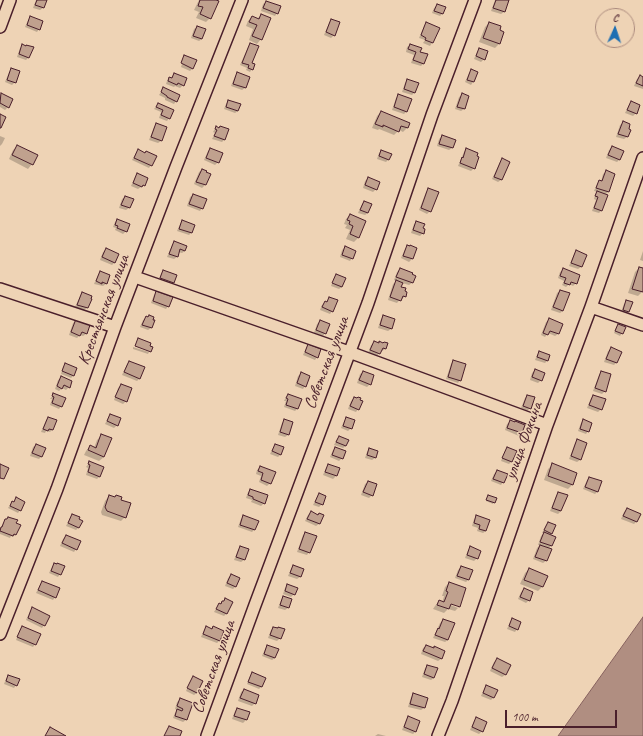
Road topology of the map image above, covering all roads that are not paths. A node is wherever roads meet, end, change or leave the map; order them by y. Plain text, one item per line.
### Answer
1 (10, 0) edge
2 (242, 0) edge
3 (475, 0) edge
4 (0, 27) edge
5 (642, 161) edge
6 (135, 276) junction
7 (0, 289) edge
8 (591, 307) junction
9 (643, 325) edge
10 (115, 326) junction
11 (349, 352) junction
12 (547, 424) junction
13 (0, 634) edge
14 (207, 736) edge
15 (438, 736) edge

1 - 4 street
2 - 6 street, Крестьянская улица
3 - 11 street, Советская улица
5 - 8 street, улица Фокина
6 - 10 street, Крестьянская улица
6 - 11 street
7 - 10 street
8 - 9 street
8 - 12 street, улица Фокина
10 - 13 street, Крестьянская улица
11 - 12 street
11 - 14 street, Советская улица
12 - 15 street, улица Фокина

